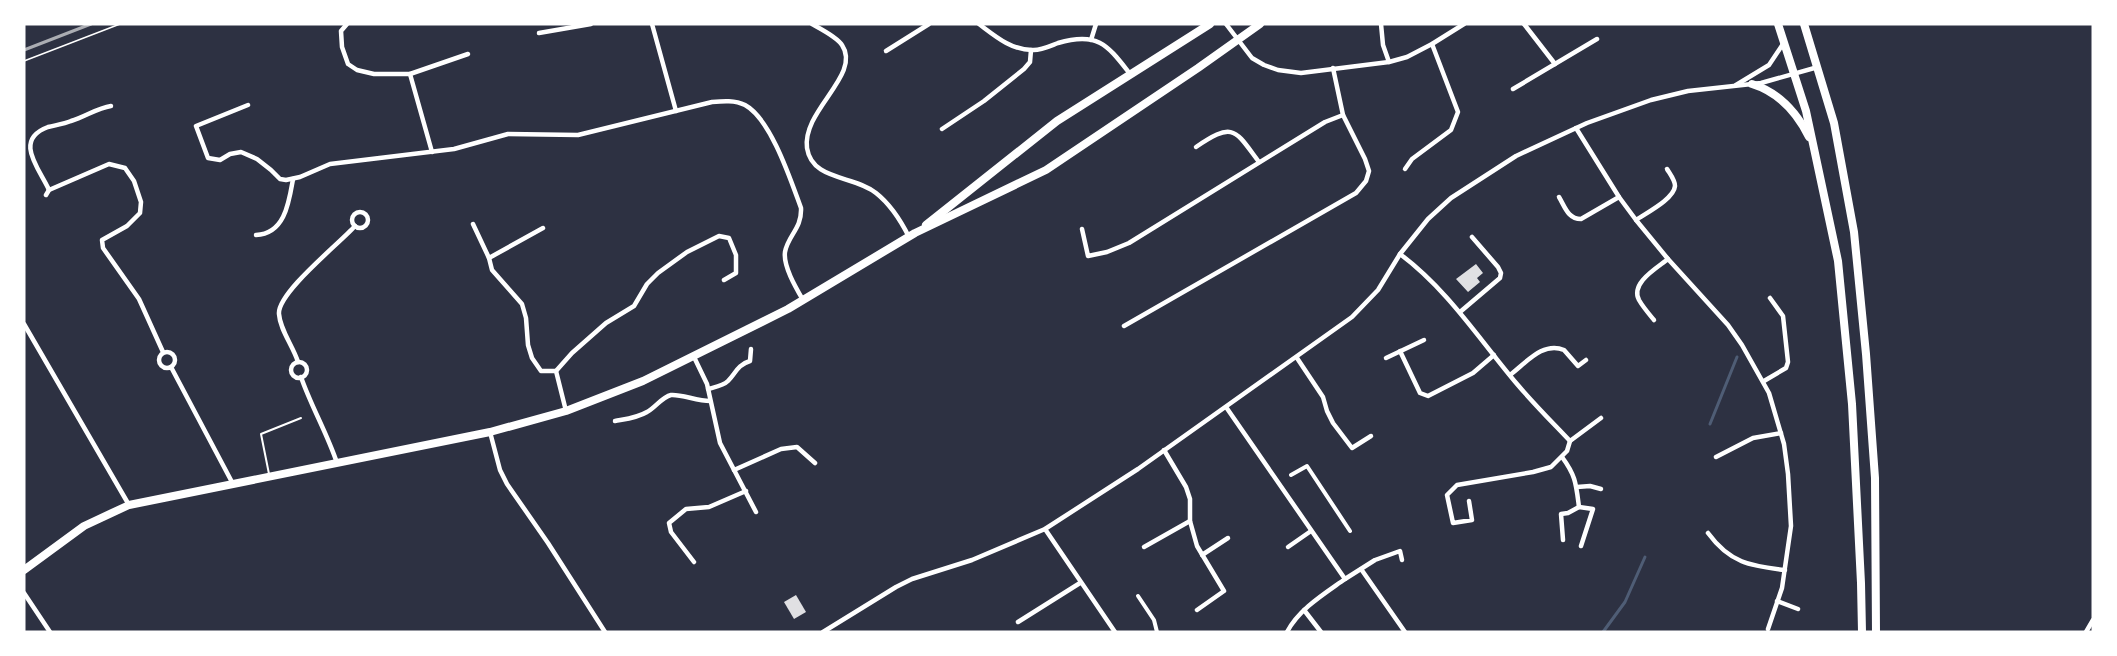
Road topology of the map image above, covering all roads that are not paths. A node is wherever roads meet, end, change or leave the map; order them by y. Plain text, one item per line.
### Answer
1 (347, 24) edge
2 (591, 24) edge
3 (652, 24) edge
4 (812, 24) edge
5 (929, 24) edge
6 (979, 24) edge
7 (1096, 24) edge
8 (1210, 24) edge
9 (1226, 24) edge
10 (1260, 24) edge
11 (1382, 24) edge
12 (1464, 24) edge
13 (1524, 24) edge
14 (1778, 24) edge
15 (1804, 24) edge
16 (538, 33) dead end
17 (1597, 39) dead end
18 (1091, 40) junction
19 (1238, 40) junction
20 (1785, 41) junction
21 (1432, 44) junction
22 (1031, 50) junction
23 (886, 51) dead end
24 (468, 54) dead end
25 (1389, 62) junction
26 (1555, 64) junction
27 (1818, 67) junction
28 (1333, 68) junction
29 (1795, 73) junction
30 (410, 74) junction
31 (1131, 75) junction
32 (1752, 84) junction
33 (1734, 86) junction
34 (1514, 89) dead end
35 (248, 105) dead end
36 (111, 106) dead end
37 (676, 111) junction
38 (1342, 115) junction
39 (1576, 128) junction
40 (942, 129) dead end
41 (1196, 147) dead end
42 (1815, 149) junction
43 (432, 152) junction
44 (1259, 162) junction
45 (1405, 169) dead end
46 (1667, 169) dead end
47 (293, 179) junction
48 (49, 190) junction
49 (46, 195) dead end
50 (1559, 197) dead end
51 (1618, 197) junction
52 (1636, 220) junction
53 (473, 224) dead end
54 (355, 226) dead end
55 (543, 228) dead end
56 (1082, 228) dead end
57 (256, 235) dead end
58 (912, 235) junction
59 (1472, 237) dead end
60 (1401, 254) junction
61 (489, 258) junction
62 (1668, 259) junction
63 (724, 280) dead end
64 (1770, 298) dead end
65 (803, 300) junction
66 (1460, 312) junction
67 (1654, 320) dead end
68 (24, 324) edge
69 (1124, 326) dead end
70 (1424, 340) dead end
71 (751, 349) dead end
72 (1400, 351) junction
73 (163, 352) junction
74 (1494, 355) junction
75 (694, 357) junction
76 (1297, 358) junction
77 (1386, 358) dead end
78 (1586, 360) dead end
79 (297, 362) junction
80 (171, 367) junction
81 (556, 371) junction
82 (1510, 375) junction
83 (301, 377) junction
84 (1764, 381) junction
85 (708, 389) junction
86 (710, 401) junction
87 (1226, 407) junction
88 (566, 411) junction
89 (301, 418) dead end
90 (1601, 418) dead end
91 (615, 421) dead end
92 (489, 432) junction
93 (1781, 433) junction
94 (1371, 436) dead end
95 (1570, 441) junction
96 (1164, 450) junction
97 (1562, 457) junction
98 (1716, 457) dead end
99 (338, 462) junction
100 (814, 463) dead end
101 (735, 470) junction
102 (1291, 475) dead end
103 (270, 477) junction
104 (233, 484) junction
105 (1577, 487) junction
106 (1601, 489) dead end
107 (746, 491) junction
108 (1469, 501) dead end
109 (129, 505) junction
110 (1579, 507) junction
111 (756, 512) dead end
112 (1190, 521) junction
113 (1045, 529) junction
114 (1311, 531) junction
115 (1350, 531) dead end
116 (1707, 533) dead end
117 (1228, 538) dead end
118 (1563, 540) dead end
119 (1581, 546) dead end
120 (1288, 547) dead end
121 (1144, 548) dead end
122 (1202, 555) junction
123 (1402, 560) dead end
124 (694, 562) dead end
125 (1361, 569) junction
126 (24, 570) edge
127 (1785, 570) junction
128 (1345, 579) junction
129 (1080, 583) junction
130 (24, 593) edge
131 (1138, 596) dead end
132 (1777, 601) junction
133 (1797, 609) dead end
134 (1197, 610) dead end
135 (1304, 610) junction
136 (2093, 620) edge
137 (1018, 622) dead end
138 (835, 624) junction
139 (1768, 628) dead end
140 (50, 632) edge
141 (605, 632) edge
142 (823, 632) edge
143 (838, 632) edge
144 (1115, 632) edge
145 (1157, 632) edge
146 (1287, 632) edge
147 (1321, 632) edge
148 (1405, 632) edge
149 (1862, 632) edge
150 (1876, 632) edge
151 (2086, 632) edge

1 - 30 street
2 - 16 street
3 - 37 street
4 - 58 street
5 - 23 street
6 - 22 street
7 - 18 street
8 - 31 highway
9 - 19 street
10 - 19 highway
11 - 25 street
12 - 21 street
13 - 26 street
14 - 20 highway
15 - 27 highway
17 - 26 street
18 - 22 street
18 - 31 street
19 - 28 street
19 - 58 highway
20 - 29 highway
20 - 33 street
21 - 25 street
21 - 45 street
22 - 40 street
24 - 30 street
25 - 28 street
26 - 34 street
27 - 29 street
27 - 150 highway
28 - 38 street
29 - 32 street
29 - 42 highway
30 - 43 street
31 - 58 highway
32 - 33 street
32 - 42 highway
33 - 39 street
35 - 47 street
36 - 48 street
37 - 43 street
37 - 65 street
38 - 44 street
38 - 69 street
39 - 51 street
39 - 60 street
41 - 44 street
42 - 149 highway
43 - 47 street
44 - 56 street
46 - 52 street
47 - 57 street
48 - 49 street
48 - 73 street
50 - 51 street
51 - 52 street
52 - 62 street
53 - 61 street
54 - 79 street
55 - 61 street
58 - 65 highway
59 - 66 street
60 - 66 street
60 - 76 street
61 - 81 street
62 - 67 street
62 - 84 street
63 - 81 street
64 - 84 street
65 - 75 highway
66 - 74 street
68 - 109 street
70 - 72 street
71 - 85 street
72 - 74 street
72 - 77 street
73 - 80 street
73 - 80 street
74 - 82 street
75 - 85 street
75 - 88 highway
76 - 87 street
76 - 94 street
78 - 82 street
79 - 83 street
79 - 83 street
80 - 104 street
81 - 88 street
82 - 95 street
83 - 99 street
84 - 93 street
85 - 86 street
86 - 91 street
86 - 101 street
87 - 96 street
87 - 114 street
88 - 92 highway
89 - 103 lane
90 - 95 street
92 - 99 highway
92 - 141 street
93 - 98 street
93 - 127 street
95 - 97 street
96 - 112 street
96 - 113 street
97 - 105 street
97 - 108 street
99 - 103 highway
100 - 101 street
101 - 107 street
102 - 115 street
103 - 104 highway
104 - 109 highway
105 - 106 street
105 - 110 street
107 - 111 street
107 - 124 street
109 - 126 highway
110 - 118 street
110 - 119 street
112 - 121 street
112 - 122 street
113 - 129 street
113 - 138 street
114 - 120 street
114 - 128 street
116 - 127 street
117 - 122 street
122 - 134 street
123 - 125 street
125 - 128 street
125 - 148 street
127 - 132 street
128 - 135 street
129 - 137 street
129 - 144 street
130 - 140 street
131 - 145 street
132 - 133 street
132 - 139 street
135 - 146 street
135 - 147 street
136 - 151 street
138 - 142 street
138 - 143 street

